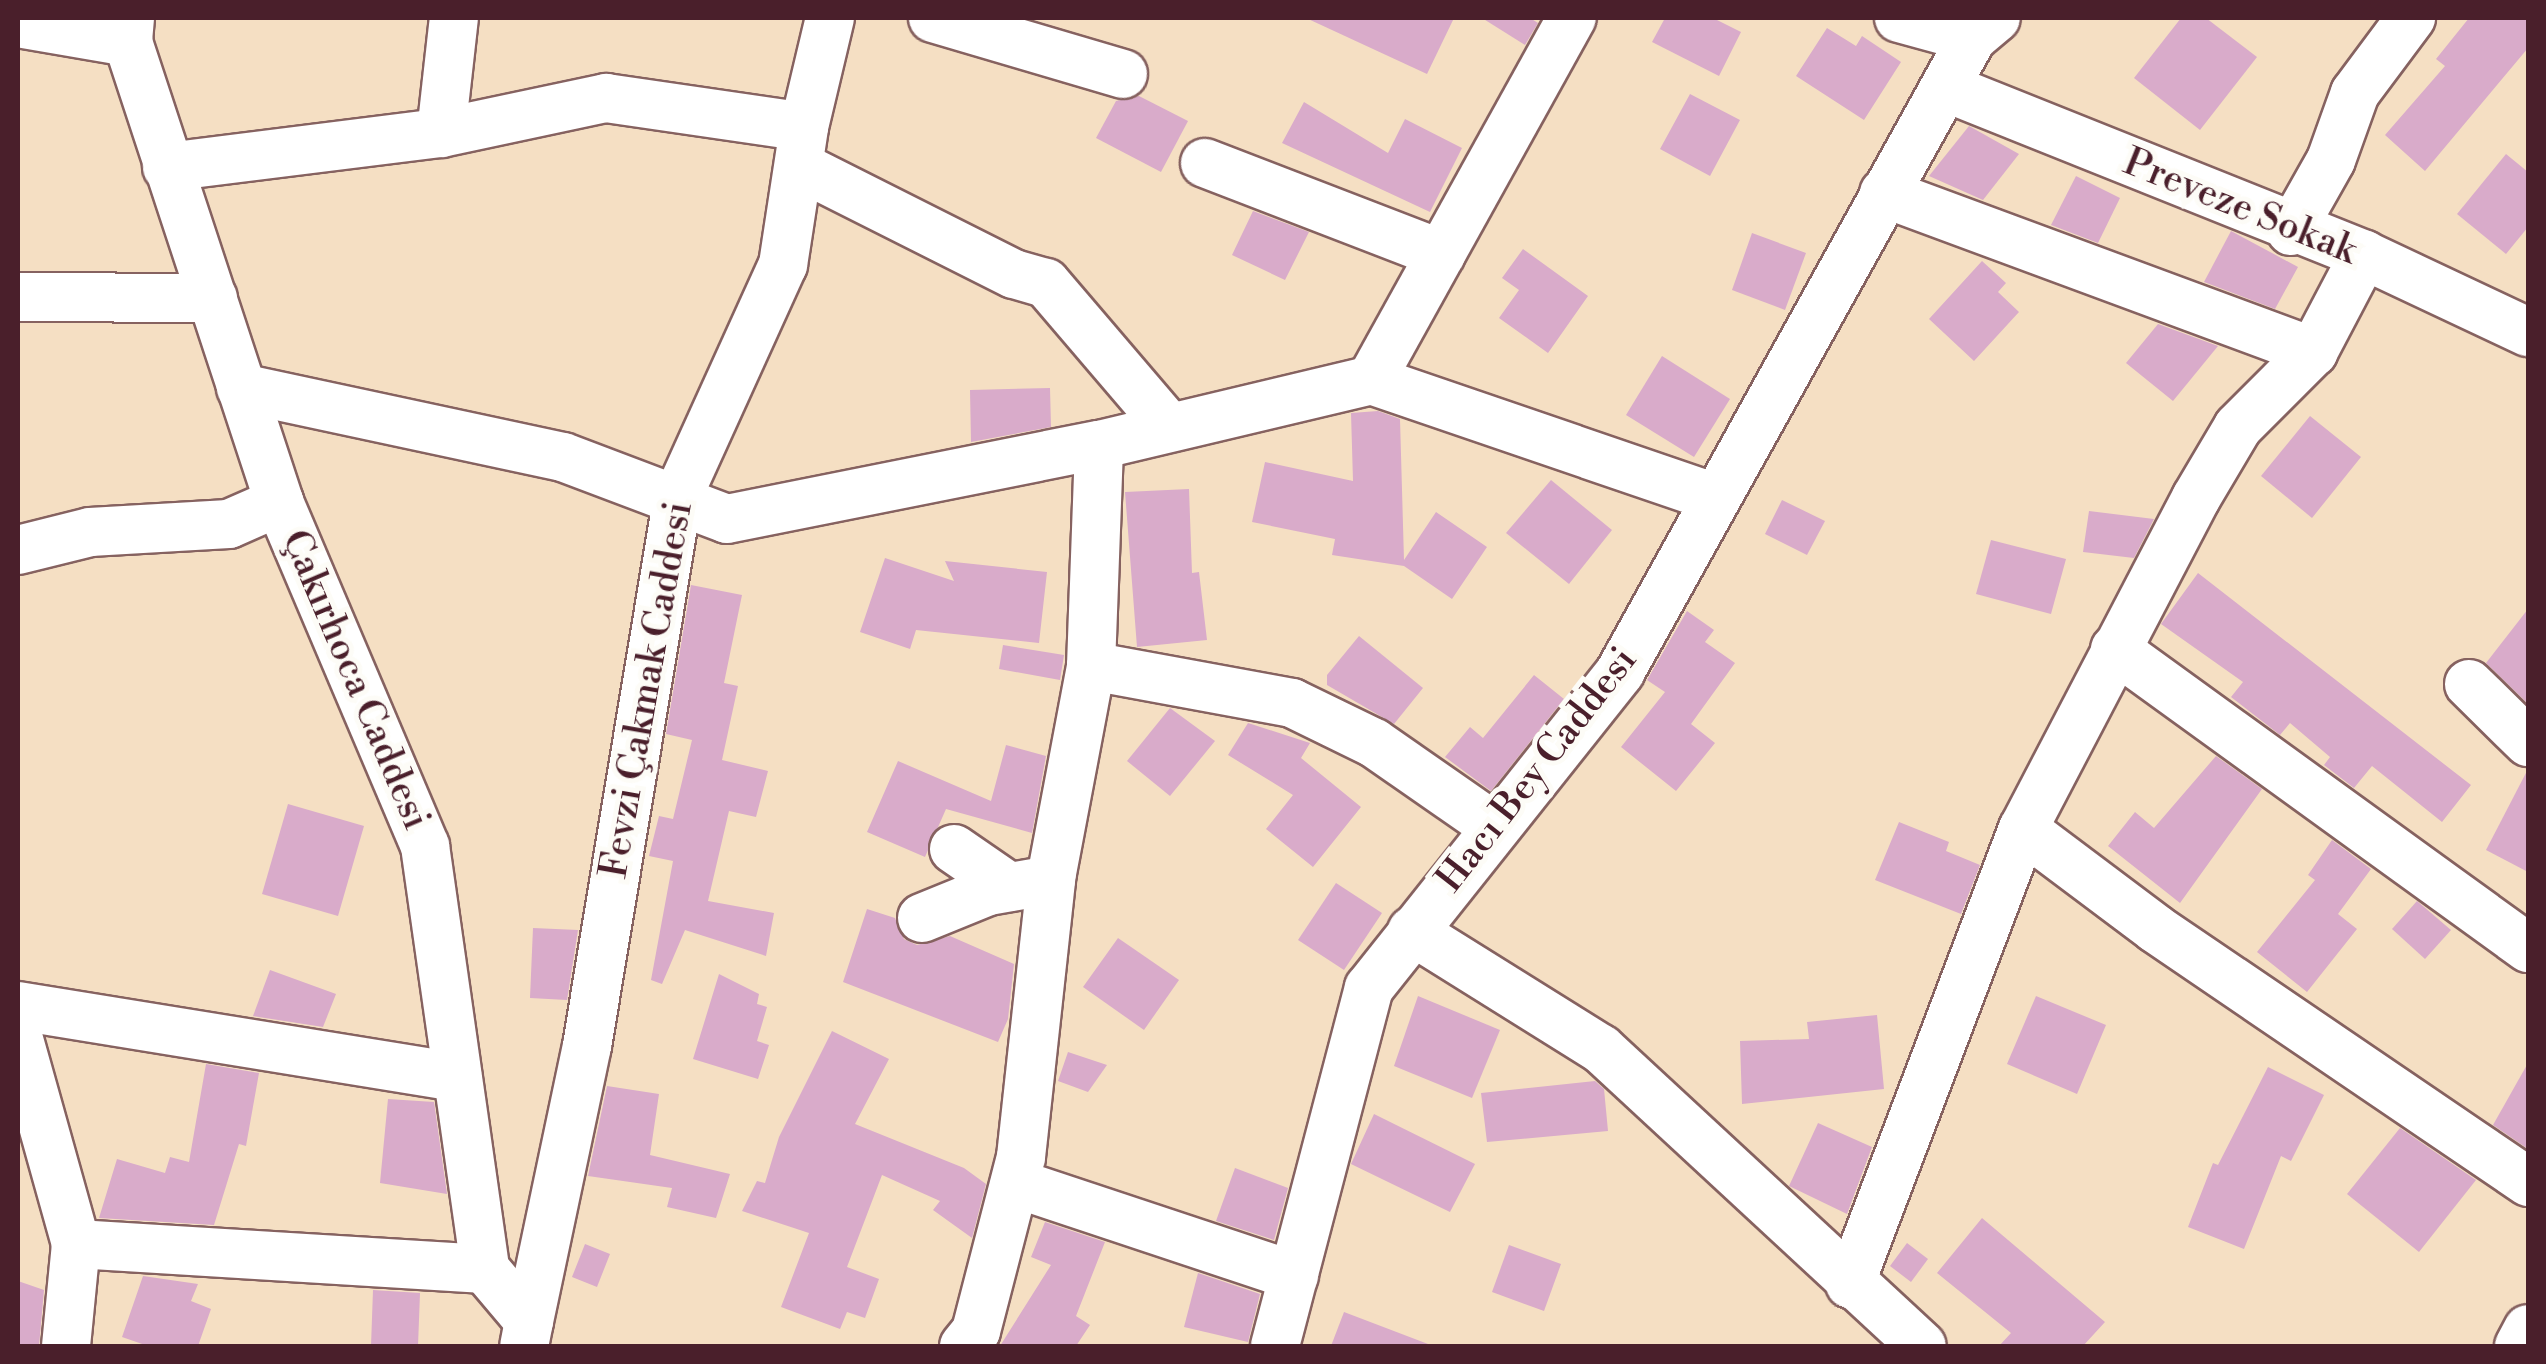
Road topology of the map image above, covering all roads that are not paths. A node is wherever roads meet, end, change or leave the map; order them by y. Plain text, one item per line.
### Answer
1 (454, 18) edge
2 (830, 18) edge
3 (933, 18) edge
4 (1572, 18) edge
5 (1899, 18) edge
6 (2411, 18) edge
7 (18, 23) edge
8 (1984, 28) edge
9 (129, 30) edge
10 (1123, 74) dead end
11 (1947, 88) junction
12 (441, 134) junction
13 (803, 147) junction
14 (1205, 163) dead end
15 (168, 167) junction
16 (1884, 194) junction
17 (2291, 231) junction
18 (1441, 254) junction
19 (2364, 255) junction
20 (18, 297) edge
21 (213, 298) junction
22 (2528, 332) edge
23 (2312, 352) junction
24 (1372, 380) junction
25 (241, 388) junction
26 (1169, 426) junction
27 (1099, 445) junction
28 (678, 496) junction
29 (1716, 498) junction
30 (279, 502) junction
31 (18, 550) edge
32 (2116, 649) junction
33 (1090, 666) junction
34 (2470, 684) dead end
35 (2528, 742) edge
36 (1495, 827) junction
37 (2023, 829) junction
38 (954, 849) dead end
39 (1030, 883) junction
40 (922, 918) dead end
41 (1412, 931) junction
42 (2528, 948) edge
43 (18, 1006) edge
44 (18, 1036) edge
45 (457, 1077) junction
46 (2528, 1182) edge
47 (1015, 1183) junction
48 (76, 1244) junction
49 (484, 1269) junction
50 (1294, 1276) junction
51 (1850, 1284) junction
52 (2528, 1329) edge
53 (526, 1334) edge
54 (66, 1346) edge
55 (964, 1346) edge
56 (1276, 1346) edge
57 (1922, 1346) edge
58 (2519, 1346) edge

1 - 12 street
2 - 13 street, Fevzi Çakmak Caddesi
3 - 10 street
4 - 18 street
5 - 8 street
6 - 17 street
7 - 9 street
8 - 11 street, Hacı Bey Caddesi
9 - 15 street, Çakırhoca Caddesi
11 - 16 street, Hacı Bey Caddesi
11 - 17 street, Preveze Sokak
12 - 13 street
12 - 15 street
13 - 26 street
13 - 28 street, Fevzi Çakmak Caddesi
14 - 18 street
15 - 21 street, Çakırhoca Caddesi
16 - 23 street
16 - 29 street, Hacı Bey Caddesi
17 - 19 street, Preveze Sokak
18 - 24 street
19 - 22 street, Preveze Sokak
19 - 23 street
20 - 21 street
21 - 25 street, Çakırhoca Caddesi
23 - 32 street
24 - 26 street
24 - 29 street
25 - 28 street
25 - 30 street, Çakırhoca Caddesi
26 - 27 street
27 - 28 street
27 - 33 street
28 - 53 street, Fevzi Çakmak Caddesi
29 - 36 street, Hacı Bey Caddesi
30 - 31 street
30 - 45 street, Çakırhoca Caddesi
32 - 37 street
32 - 42 street
33 - 36 street
33 - 39 street
34 - 35 street
36 - 41 street, Hacı Bey Caddesi
37 - 46 street
37 - 51 street
38 - 39 street
39 - 40 street
39 - 47 street
41 - 50 street, Hacı Bey Caddesi
41 - 51 street
43 - 45 street
44 - 48 street
45 - 49 street, Çakırhoca Caddesi
47 - 50 street
47 - 55 street
48 - 49 street
48 - 54 street
49 - 53 street
50 - 56 street, Hacı Bey Caddesi
51 - 57 street
52 - 58 street

